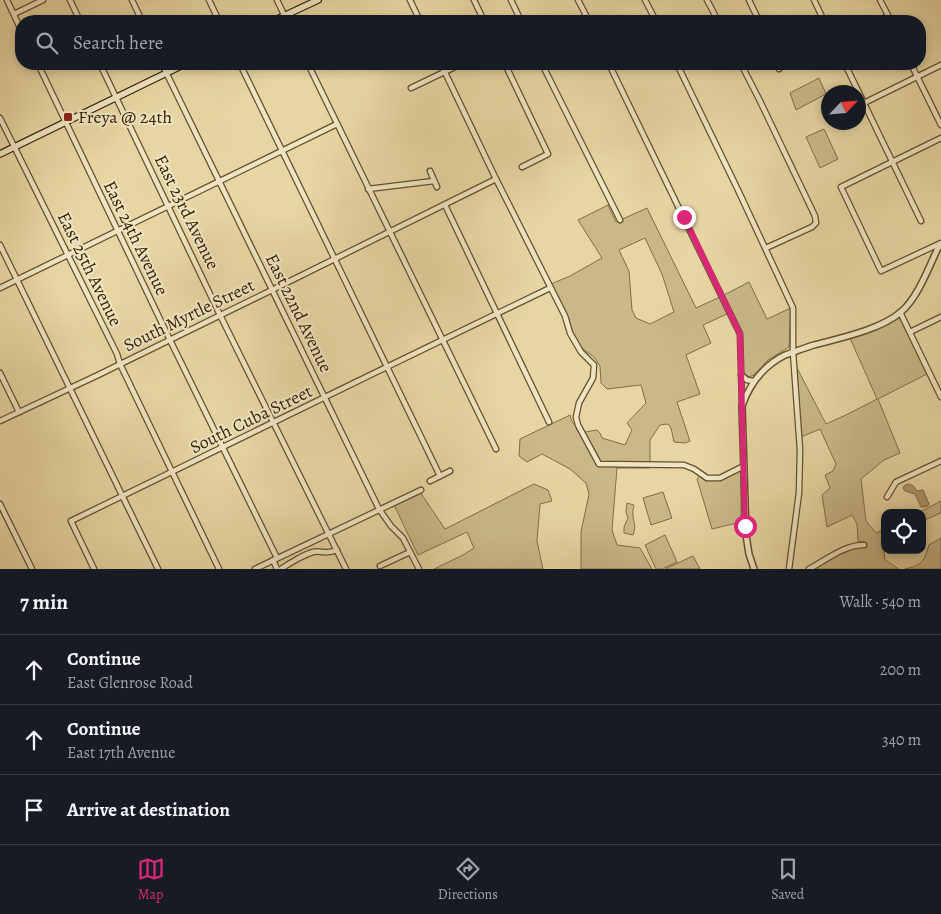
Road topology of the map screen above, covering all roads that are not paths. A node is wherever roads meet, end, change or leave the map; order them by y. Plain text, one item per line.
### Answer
1 (7, 0) edge
2 (43, 0) edge
3 (70, 0) edge
4 (132, 0) edge
5 (209, 0) edge
6 (277, 0) edge
7 (318, 0) edge
8 (410, 0) edge
9 (474, 0) edge
10 (511, 0) edge
11 (578, 0) edge
12 (645, 0) edge
13 (706, 0) edge
14 (749, 0) edge
15 (814, 0) edge
16 (880, 0) edge
17 (14, 14) joint
18 (77, 15) edge
19 (139, 15) edge
20 (216, 15) edge
21 (284, 15) edge
22 (291, 15) edge
23 (417, 15) edge
24 (481, 15) edge
25 (519, 15) edge
26 (585, 15) edge
27 (653, 15) edge
28 (715, 15) edge
29 (755, 15) edge
30 (821, 15) edge
31 (887, 15) edge
32 (941, 64) edge
33 (41, 70) edge
34 (103, 70) edge
35 (165, 70) edge
36 (173, 70) edge
37 (243, 70) edge
38 (311, 70) edge
39 (449, 70) edge
40 (508, 70) edge
41 (545, 70) edge
42 (612, 70) edge
43 (680, 70) edge
44 (743, 70) edge
45 (848, 70) edge
46 (914, 70) edge
47 (445, 72) junction
48 (167, 73) junction
49 (917, 76) junction
50 (855, 85) edge
51 (411, 88) dead end
52 (116, 97) junction
53 (866, 102) edge
54 (866, 107) edge
55 (0, 118) edge
56 (65, 122) junction
57 (337, 124) junction
58 (941, 125) edge
59 (941, 138) edge
60 (14, 147) junction
61 (282, 151) junction
62 (0, 154) edge
63 (892, 162) junction
64 (522, 167) dead end
65 (430, 172) dead end
66 (496, 179) junction
67 (220, 181) junction
68 (434, 181) junction
69 (437, 187) dead end
70 (368, 189) junction
71 (444, 205) junction
72 (168, 206) junction
73 (620, 220) dead end
74 (921, 221) dead end
75 (118, 231) junction
76 (389, 232) junction
77 (941, 244) edge
78 (0, 245) edge
79 (766, 248) junction
80 (68, 255) junction
81 (334, 259) junction
82 (17, 280) junction
83 (0, 288) edge
84 (550, 288) junction
85 (272, 290) junction
86 (900, 312) junction
87 (496, 314) junction
88 (220, 315) junction
89 (941, 317) edge
90 (910, 332) junction
91 (170, 340) junction
92 (442, 340) junction
93 (793, 352) junction
94 (120, 364) junction
95 (387, 366) junction
96 (0, 373) edge
97 (741, 374) junction
98 (753, 382) junction
99 (70, 388) junction
100 (941, 397) edge
101 (325, 398) junction
102 (742, 406) junction
103 (19, 412) junction
104 (0, 421) edge
105 (549, 422) dead end
106 (274, 423) junction
107 (223, 447) junction
108 (496, 449) dead end
109 (941, 461) edge
110 (744, 466) junction
111 (173, 472) junction
112 (450, 472) dead end
113 (440, 476) junction
114 (430, 481) dead end
115 (421, 490) dead end
116 (122, 496) junction
117 (887, 497) dead end
118 (0, 504) edge
119 (379, 509) junction
120 (329, 533) junction
121 (864, 545) dead end
122 (337, 550) junction
123 (410, 552) junction
124 (275, 559) junction
125 (380, 566) dead end
126 (32, 569) edge
127 (94, 569) edge
128 (158, 569) edge
129 (219, 569) edge
130 (254, 569) edge
131 (279, 569) edge
132 (346, 569) edge
133 (418, 569) edge
134 (754, 569) edge
135 (789, 569) edge
136 (810, 569) edge

1 - 17 street
2 - 17 street
3 - 18 street
4 - 19 street
5 - 20 street
6 - 21 street
7 - 22 main road
8 - 23 street
9 - 24 street
10 - 25 street
11 - 26 street
12 - 27 street
13 - 28 street
14 - 29 street
15 - 30 street
16 - 31 street
32 - 49 street
33 - 56 street, East 24th Avenue
34 - 52 street, East 23rd Avenue
35 - 48 street, East 22nd Avenue
36 - 48 main road
37 - 61 street
38 - 57 street
39 - 47 street
40 - 64 street
41 - 73 street
42 - 97 street
43 - 79 street
44 - 79 street
45 - 50 street
46 - 49 street
47 - 51 street
47 - 66 street
48 - 52 main road
48 - 67 street, East 22nd Avenue
49 - 53 street
49 - 58 street
52 - 56 main road
52 - 72 street, East 23rd Avenue
54 - 63 street
55 - 60 street, East 25th Avenue
56 - 60 main road
56 - 75 street, East 24th Avenue
57 - 61 street
57 - 70 street
59 - 63 street
60 - 62 main road
60 - 80 street, East 25th Avenue
61 - 67 street
61 - 81 street
63 - 74 street
63 - 77 street
65 - 68 street
66 - 71 street, South Myrtle Street
66 - 84 street
67 - 72 street
67 - 85 street, East 22nd Avenue
68 - 69 street
68 - 70 street
70 - 76 street
71 - 76 street, South Myrtle Street
71 - 87 street
72 - 75 street
72 - 88 street, East 23rd Avenue
75 - 80 street
75 - 91 street, East 24th Avenue
76 - 81 street, South Myrtle Street
76 - 92 street
77 - 86 street
78 - 82 street
79 - 93 street
80 - 82 street
80 - 94 street, East 25th Avenue
81 - 85 street, South Myrtle Street
81 - 95 street
82 - 83 street
82 - 99 street
84 - 87 street, South Cuba Street
84 - 110 street
85 - 88 street, South Myrtle Street
85 - 101 street, East 22nd Avenue
86 - 90 street
86 - 93 street
87 - 92 street, South Cuba Street
87 - 105 street
88 - 91 street, South Myrtle Street
88 - 106 street, East 23rd Avenue
89 - 90 street
90 - 100 street
91 - 94 street, South Myrtle Street
91 - 107 street, East 24th Avenue
92 - 95 street, South Cuba Street
92 - 108 street
93 - 98 street
93 - 135 street
94 - 99 street, South Myrtle Street
94 - 111 street, East 25th Avenue
95 - 101 street, South Cuba Street
95 - 113 street
96 - 103 street
97 - 98 street
97 - 102 street
98 - 102 street
99 - 103 street, South Myrtle Street
99 - 116 street
101 - 106 street, South Cuba Street
101 - 119 street, East 22nd Avenue
102 - 110 street
103 - 104 street, South Myrtle Street
106 - 107 street, South Cuba Street
106 - 120 street, East 23rd Avenue
107 - 111 street, South Cuba Street
107 - 124 street, East 24th Avenue
109 - 117 street
110 - 134 street
111 - 116 street, South Cuba Street
111 - 129 street, East 25th Avenue
112 - 113 street
113 - 114 street
115 - 119 street
116 - 127 street, South Cuba Street
116 - 128 street
118 - 126 street
119 - 120 street
119 - 123 street, East 22nd Avenue
120 - 122 street, East 23rd Avenue
120 - 124 street
121 - 136 street
122 - 131 street
122 - 132 street, East 23rd Avenue
123 - 125 street
123 - 133 street, East 22nd Avenue
124 - 130 street
124 - 131 street, East 24th Avenue

